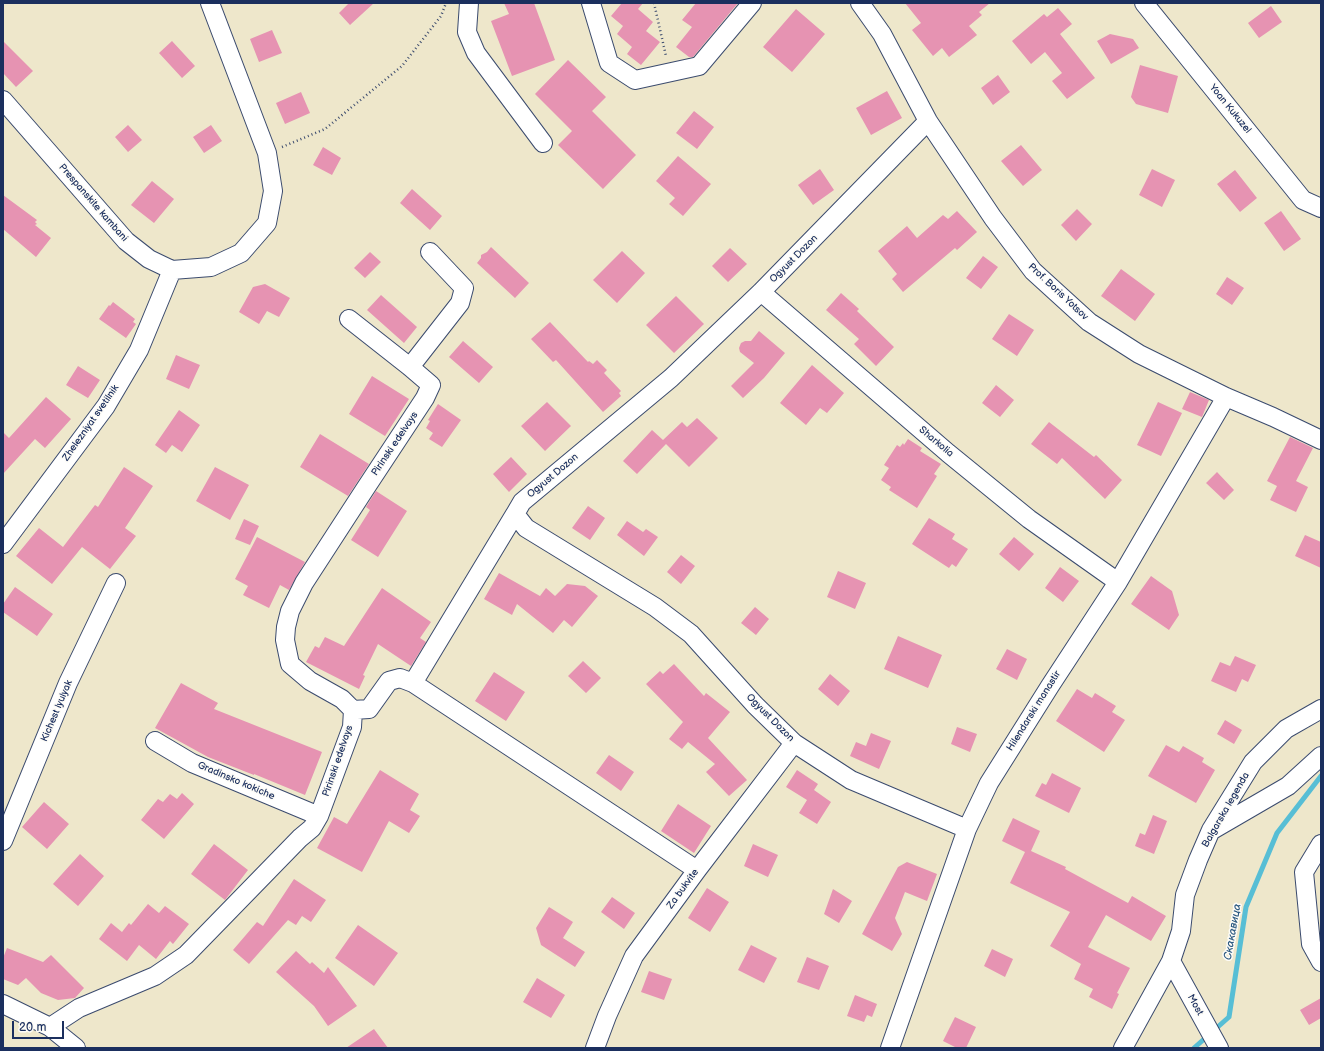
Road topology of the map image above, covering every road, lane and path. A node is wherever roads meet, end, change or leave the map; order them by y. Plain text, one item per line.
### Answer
1 (210, 3) edge
2 (446, 3) edge
3 (469, 3) edge
4 (591, 3) edge
5 (654, 3) edge
6 (658, 3) edge
7 (752, 3) edge
8 (860, 3) edge
9 (1144, 3) edge
10 (655, 7) junction
11 (670, 73) junction
12 (6, 109) edge
13 (928, 121) junction
14 (543, 143) dead end
15 (267, 152) junction
16 (1321, 208) edge
17 (430, 252) dead end
18 (172, 270) junction
19 (761, 292) junction
20 (349, 319) dead end
21 (410, 367) junction
22 (1226, 397) junction
23 (1321, 440) edge
24 (515, 514) junction
25 (3, 544) edge
26 (1118, 582) junction
27 (116, 583) dead end
28 (413, 683) junction
29 (353, 710) junction
30 (1321, 710) edge
31 (155, 741) dead end
32 (794, 743) junction
33 (1321, 756) edge
34 (320, 816) junction
35 (967, 829) junction
36 (1211, 830) junction
37 (3, 841) edge
38 (1321, 844) edge
39 (697, 870) junction
40 (1171, 961) junction
41 (1321, 962) edge
42 (3, 1004) edge
43 (50, 1027) junction
44 (76, 1048) edge
45 (595, 1048) edge
46 (890, 1048) edge
47 (1123, 1048) edge
48 (1220, 1048) edge

1 - 15 street, Prespanskite kambani
2 - 15 path
3 - 14 street
4 - 11 street
5 - 10 path
6 - 10 path
7 - 11 street
8 - 13 street, Prof. Boris Yotsov
9 - 16 street, Yoan Kukuzel
10 - 11 path
12 - 18 street, Prespanskite kambani
13 - 19 street, Ogyust Dozon
13 - 22 street, Prof. Boris Yotsov
15 - 18 street, Prespanskite kambani
17 - 21 street
18 - 25 street, Zhelezniyat svetilnik
19 - 24 street, Ogyust Dozon
19 - 26 street, Sharkolia
20 - 21 street
21 - 29 street, Pirinski edelvays
22 - 23 street, Prof. Boris Yotsov
22 - 26 street, Hilendarski manastir
24 - 28 street
24 - 32 street, Ogyust Dozon
26 - 35 street, Hilendarski manastir
27 - 37 street, Kichest lyulyak
28 - 29 street
28 - 39 street
29 - 34 street, Pirinski edelvays
30 - 36 street, Balgarska legenda
31 - 34 street, Gradinsko kokiche
32 - 35 street, Ogyust Dozon
32 - 39 street, Za bukvite
33 - 36 street
34 - 43 street, Pirinski edelvays
35 - 46 street, Hilendarski manastir
36 - 40 street, Balgarska legenda
38 - 41 street
39 - 45 street, Za bukvite
40 - 47 street, Balgarska legenda
40 - 48 street, Most
42 - 43 street
43 - 44 street

